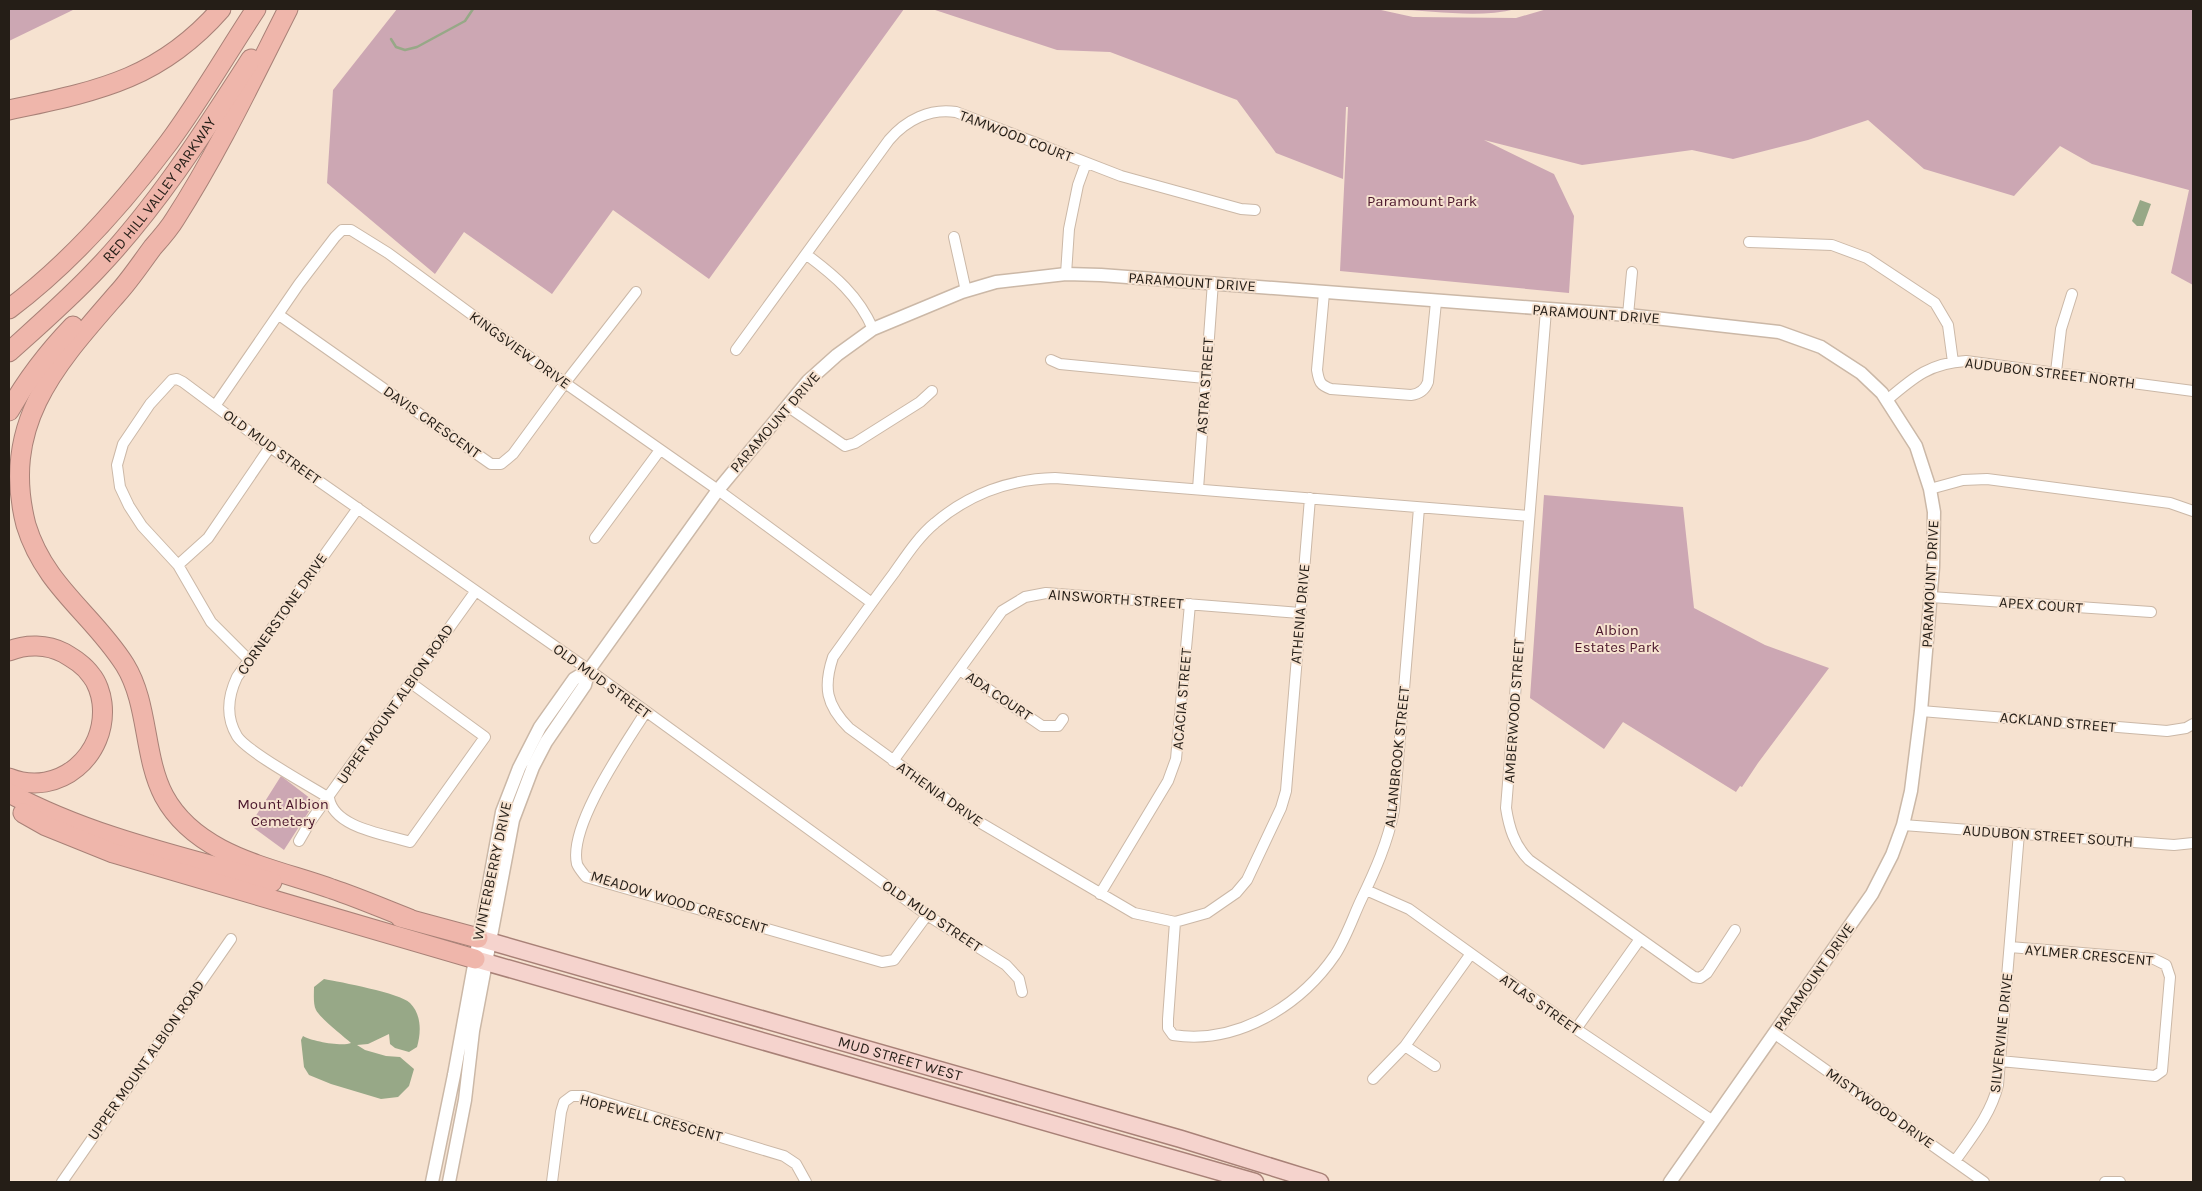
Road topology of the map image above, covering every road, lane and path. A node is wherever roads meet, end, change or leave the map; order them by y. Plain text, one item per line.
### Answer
1 (221, 9) edge
2 (256, 9) edge
3 (288, 9) edge
4 (9, 110) edge
5 (1086, 163) junction
6 (1255, 210) dead end
7 (954, 237) dead end
8 (1750, 242) dead end
9 (152, 248) junction
10 (806, 255) junction
11 (1632, 272) dead end
12 (1066, 274) junction
13 (1213, 282) junction
14 (966, 291) junction
15 (636, 292) dead end
16 (1324, 292) junction
17 (2072, 294) dead end
18 (1436, 302) junction
19 (9, 309) edge
20 (1546, 310) junction
21 (279, 315) junction
22 (1628, 315) junction
23 (873, 329) junction
24 (736, 350) dead end
25 (9, 352) edge
26 (1051, 360) dead end
27 (1953, 362) junction
28 (2056, 372) junction
29 (1205, 378) junction
30 (565, 383) junction
31 (932, 391) dead end
32 (2193, 391) edge
33 (1887, 400) junction
34 (215, 406) junction
35 (787, 406) junction
36 (9, 411) edge
37 (270, 447) junction
38 (660, 450) junction
39 (1930, 488) junction
40 (1198, 489) junction
41 (718, 490) junction
42 (1310, 498) junction
43 (358, 508) junction
44 (1419, 508) junction
45 (2193, 510) edge
46 (1529, 516) junction
47 (595, 538) dead end
48 (178, 565) junction
49 (475, 592) junction
50 (1931, 597) junction
51 (872, 603) junction
52 (1190, 604) junction
53 (1300, 612) junction
54 (2151, 612) dead end
55 (9, 652) edge
56 (248, 659) junction
57 (589, 670) junction
58 (960, 670) junction
59 (411, 683) junction
60 (1921, 710) junction
61 (646, 713) junction
62 (1063, 719) dead end
63 (2193, 724) edge
64 (893, 761) junction
65 (9, 778) edge
66 (9, 793) edge
67 (329, 798) junction
68 (9, 805) edge
69 (1903, 825) junction
70 (2018, 833) junction
71 (299, 841) dead end
72 (2193, 843) edge
73 (1366, 890) junction
74 (1100, 894) junction
75 (927, 915) junction
76 (410, 919) junction
77 (1175, 922) junction
78 (1735, 930) dead end
79 (231, 939) dead end
80 (484, 939) junction
81 (1640, 939) junction
82 (2010, 948) junction
83 (1470, 954) junction
84 (480, 960) junction
85 (1022, 992) dead end
86 (1576, 1030) junction
87 (1775, 1034) junction
88 (1406, 1046) junction
89 (2000, 1061) junction
90 (1435, 1066) dead end
91 (1373, 1079) dead end
92 (1713, 1121) junction
93 (1955, 1162) junction
94 (62, 1182) edge
95 (432, 1182) edge
96 (449, 1182) edge
97 (552, 1182) edge
98 (806, 1182) edge
99 (1255, 1182) edge
100 (1320, 1182) edge
101 (1670, 1182) edge
102 (1984, 1182) edge
103 (2105, 1182) edge
104 (2120, 1182) edge

1 - 4 highway
2 - 19 highway, RED HILL VALLEY PARKWAY
3 - 9 highway
3 - 25 highway, RED HILL VALLEY PARKWAY
5 - 6 street, TAMWOOD COURT
5 - 10 street, TAMWOOD COURT
5 - 12 street
7 - 14 street
8 - 27 street
9 - 36 highway
9 - 76 highway
10 - 23 street
10 - 24 street, TAMWOOD COURT
11 - 22 street
12 - 13 street, PARAMOUNT DRIVE
12 - 14 street, PARAMOUNT DRIVE
13 - 16 street, PARAMOUNT DRIVE
13 - 29 street, ASTRA STREET
14 - 23 street, PARAMOUNT DRIVE
15 - 30 street, DAVIS CRESCENT
16 - 18 street, PARAMOUNT DRIVE
16 - 18 street
17 - 28 street
18 - 20 street, PARAMOUNT DRIVE
20 - 22 street, PARAMOUNT DRIVE
20 - 46 street, AMBERWOOD STREET
21 - 30 street, DAVIS CRESCENT
21 - 30 street, KINGSVIEW DRIVE
21 - 34 street, KINGSVIEW DRIVE
22 - 33 street, PARAMOUNT DRIVE
23 - 35 street, PARAMOUNT DRIVE
26 - 29 street
27 - 28 street, AUDUBON STREET NORTH
27 - 33 street, AUDUBON STREET NORTH
28 - 32 street, AUDUBON STREET NORTH
29 - 40 street, ASTRA STREET
30 - 38 street, KINGSVIEW DRIVE
31 - 35 street
33 - 39 street, PARAMOUNT DRIVE
34 - 37 street, OLD MUD STREET
34 - 48 street, OLD MUD STREET
35 - 41 street, PARAMOUNT DRIVE
37 - 43 street, OLD MUD STREET
37 - 48 street
38 - 41 street, KINGSVIEW DRIVE
38 - 47 street
39 - 45 street
39 - 50 street, PARAMOUNT DRIVE
40 - 42 street, ATHENIA DRIVE
40 - 51 street, ATHENIA DRIVE
41 - 51 street, KINGSVIEW DRIVE
41 - 57 street, PARAMOUNT DRIVE
42 - 44 street, ATHENIA DRIVE
42 - 53 street, ATHENIA DRIVE
43 - 49 street, OLD MUD STREET
43 - 56 street, CORNERSTONE DRIVE
44 - 46 street, ATHENIA DRIVE
44 - 73 street, ALLANBROOK STREET
46 - 81 street, AMBERWOOD STREET
48 - 56 street
49 - 57 street, OLD MUD STREET
49 - 59 street, UPPER MOUNT ALBION ROAD
50 - 54 street, APEX COURT
50 - 60 street, PARAMOUNT DRIVE
51 - 64 street, ATHENIA DRIVE
52 - 53 street, AINSWORTH STREET
52 - 58 street, AINSWORTH STREET
52 - 74 street, ACACIA STREET
53 - 77 street, ATHENIA DRIVE
55 - 65 highway
56 - 67 street, CORNERSTONE DRIVE
57 - 61 street, OLD MUD STREET
57 - 80 street, WINTERBERRY DRIVE
58 - 62 street, ADA COURT
58 - 64 street, AINSWORTH STREET
59 - 67 street, UPPER MOUNT ALBION ROAD
59 - 67 street
60 - 63 street, ACKLAND STREET
60 - 69 street, PARAMOUNT DRIVE
61 - 75 street, OLD MUD STREET
61 - 75 street, MEADOW WOOD CRESCENT
64 - 74 street, ATHENIA DRIVE
66 - 76 highway
67 - 71 street, UPPER MOUNT ALBION ROAD
68 - 84 highway
69 - 70 street, AUDUBON STREET SOUTH
69 - 87 street, PARAMOUNT DRIVE
70 - 72 street, AUDUBON STREET SOUTH
70 - 82 street, SILVERVINE DRIVE
73 - 77 street, ALLANBROOK STREET
73 - 83 street, ATLAS STREET
74 - 77 street, ATHENIA DRIVE
75 - 85 street, OLD MUD STREET
76 - 80 highway
78 - 81 street, AMBERWOOD STREET
79 - 94 street, UPPER MOUNT ALBION ROAD
80 - 84 street, WINTERBERRY DRIVE
80 - 100 main road, MUD STREET WEST
81 - 86 street
82 - 89 street, SILVERVINE DRIVE
82 - 89 street, AYLMER CRESCENT
83 - 86 street, ATLAS STREET
83 - 88 street
84 - 95 street, WINTERBERRY DRIVE
84 - 96 street, WINTERBERRY DRIVE
84 - 99 main road, MUD STREET WEST
86 - 92 street, ATLAS STREET
87 - 92 street, PARAMOUNT DRIVE
87 - 93 street, MISTYWOOD DRIVE
88 - 90 street
88 - 91 street
89 - 93 street, SILVERVINE DRIVE
92 - 101 street, PARAMOUNT DRIVE
93 - 102 street, MISTYWOOD DRIVE
97 - 98 street, HOPEWELL CRESCENT
103 - 104 street

